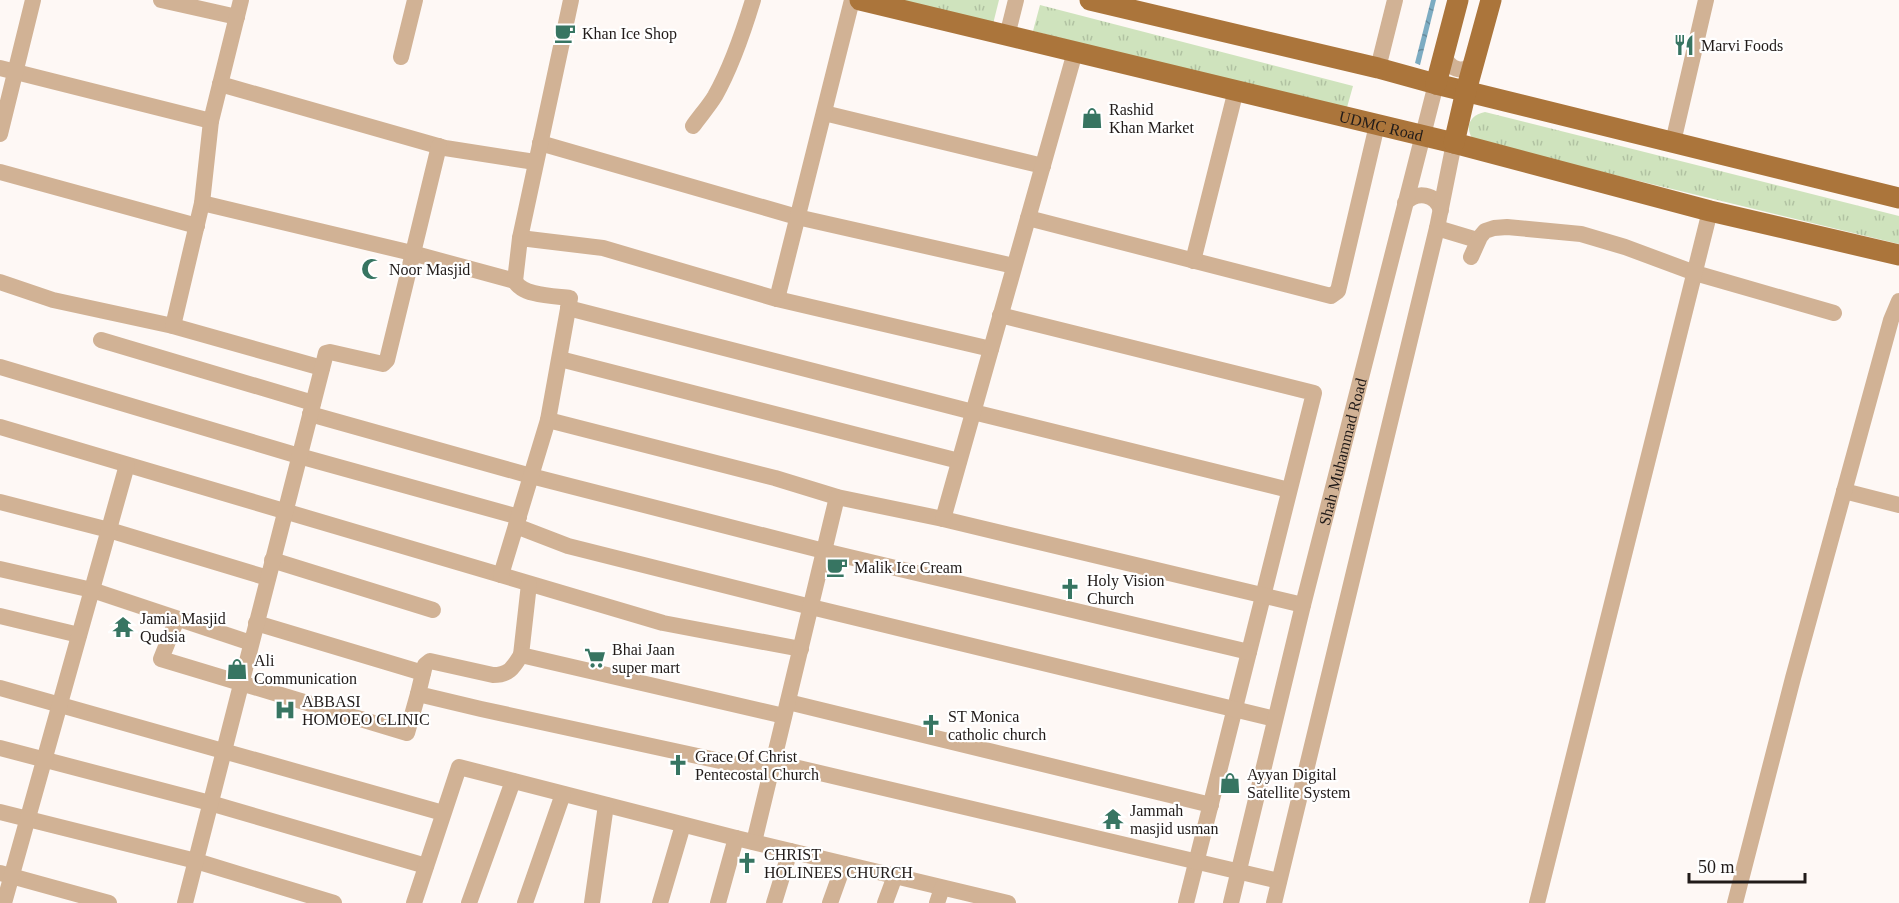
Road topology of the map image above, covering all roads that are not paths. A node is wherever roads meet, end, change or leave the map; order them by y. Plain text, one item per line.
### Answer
1 (33, 0) edge
2 (162, 0) edge
3 (241, 0) edge
4 (415, 0) edge
5 (571, 0) edge
6 (753, 0) edge
7 (852, 0) edge
8 (860, 0) edge
9 (1016, 0) edge
10 (1090, 0) edge
11 (1395, 0) edge
12 (1458, 0) edge
13 (1491, 0) edge
14 (1706, 0) edge
15 (237, 17) junction
16 (1007, 36) junction
17 (1075, 52) junction
18 (1444, 55) junction
19 (401, 57) dead end
20 (1475, 60) junction
21 (1378, 68) junction
22 (7, 70) edge
23 (220, 84) junction
24 (1436, 84) junction
25 (1236, 90) junction
26 (1466, 91) junction
27 (824, 113) junction
28 (211, 121) junction
29 (1377, 125) junction
30 (693, 126) dead end
31 (0, 134) edge
32 (1422, 136) junction
33 (1673, 142) junction
34 (540, 143) junction
35 (1454, 143) junction
36 (439, 146) junction
37 (536, 162) junction
38 (1043, 166) junction
39 (0, 172) edge
40 (1899, 198) edge
41 (202, 203) junction
42 (1405, 203) junction
43 (1441, 210) junction
44 (1710, 211) junction
45 (798, 216) junction
46 (1028, 218) junction
47 (197, 226) junction
48 (1437, 228) junction
49 (520, 238) junction
50 (1477, 240) junction
51 (412, 253) junction
52 (1899, 255) edge
53 (1471, 257) dead end
54 (1193, 261) junction
55 (1014, 266) junction
56 (1695, 273) junction
57 (515, 281) junction
58 (0, 282) edge
59 (777, 299) junction
60 (1899, 301) edge
61 (568, 308) junction
62 (1834, 313) dead end
63 (1000, 315) junction
64 (1895, 321) edge
65 (173, 326) junction
66 (101, 340) dead end
67 (991, 349) junction
68 (560, 359) junction
69 (0, 367) edge
70 (322, 368) junction
71 (311, 408) junction
72 (973, 412) junction
73 (548, 420) junction
74 (0, 427) edge
75 (299, 456) junction
76 (959, 461) junction
77 (127, 465) junction
78 (531, 476) junction
79 (1289, 490) junction
80 (1844, 491) junction
81 (837, 497) junction
82 (0, 502) edge
83 (1899, 505) edge
84 (285, 512) junction
85 (943, 519) junction
86 (517, 521) junction
87 (109, 530) junction
88 (824, 551) junction
89 (273, 560) junction
90 (0, 569) edge
91 (501, 575) junction
92 (268, 578) junction
93 (529, 584) junction
94 (92, 590) junction
95 (1263, 595) junction
96 (1303, 605) junction
97 (811, 607) junction
98 (433, 610) dead end
99 (0, 616) edge
100 (177, 619) junction
101 (256, 623) junction
102 (79, 635) junction
103 (251, 643) junction
104 (801, 649) junction
105 (1249, 652) junction
106 (521, 655) junction
107 (423, 673) junction
108 (241, 684) junction
109 (0, 688) edge
110 (418, 694) junction
111 (59, 705) junction
112 (786, 709) junction
113 (1235, 710) junction
114 (1275, 719) junction
115 (0, 748) edge
116 (223, 751) junction
117 (44, 758) junction
118 (772, 767) junction
119 (513, 782) junction
120 (563, 794) junction
121 (210, 803) junction
122 (606, 805) junction
123 (1211, 805) junction
124 (0, 812) edge
125 (443, 813) junction
126 (27, 819) junction
127 (683, 825) junction
128 (736, 838) junction
129 (754, 842) junction
130 (790, 851) junction
131 (196, 861) junction
132 (1196, 863) junction
133 (844, 864) junction
134 (426, 866) junction
135 (1238, 872) junction
136 (6, 875) edge
137 (895, 876) junction
138 (1279, 881) junction
139 (939, 895) edge
140 (999, 902) edge
141 (4, 903) edge
142 (109, 903) edge
143 (185, 903) edge
144 (334, 903) edge
145 (414, 903) edge
146 (469, 903) edge
147 (525, 903) edge
148 (592, 903) edge
149 (660, 903) edge
150 (718, 903) edge
151 (774, 903) edge
152 (830, 903) edge
153 (885, 903) edge
154 (1186, 903) edge
155 (1231, 903) edge
156 (1274, 903) edge
157 (1537, 903) edge
158 (1735, 903) edge

1 - 22 street
2 - 15 street
3 - 15 street
4 - 19 street
5 - 34 street
6 - 30 street
7 - 27 street
8 - 16 main road, UDMC Road
9 - 16 street
10 - 21 main road
11 - 21 street
12 - 18 main road, Shah Muhammad Road
13 - 20 main road
14 - 33 street
15 - 23 street
16 - 17 main road, UDMC Road
17 - 25 main road, UDMC Road
17 - 38 street
18 - 20 street
18 - 24 main road, Shah Muhammad Road
20 - 26 main road
21 - 24 main road
22 - 28 street
22 - 31 street
23 - 28 street
23 - 36 street
24 - 26 main road
24 - 32 street, Shah Muhammad Road
25 - 29 main road, UDMC Road
25 - 54 street
26 - 33 main road
26 - 35 main road
27 - 38 street
27 - 45 street
28 - 41 street
29 - 32 main road, UDMC Road
29 - 54 street
32 - 35 main road, UDMC Road
32 - 42 street, Shah Muhammad Road
33 - 40 main road
34 - 37 street
34 - 45 street
35 - 43 street
35 - 44 main road, UDMC Road
36 - 37 street
36 - 51 street
37 - 49 street
38 - 46 street
39 - 47 street
41 - 47 street
41 - 51 street
42 - 43 street
42 - 96 street, Shah Muhammad Road
43 - 48 street
44 - 52 main road, UDMC Road
44 - 56 street
45 - 55 street
45 - 59 street
46 - 54 street
46 - 55 street
47 - 65 street
48 - 50 street
48 - 138 street
49 - 57 street
49 - 59 street
50 - 53 street
50 - 56 street
51 - 57 street
51 - 70 street
55 - 63 street
56 - 62 street
56 - 157 street
57 - 61 street
58 - 65 street
59 - 67 street
60 - 64 street
61 - 68 street
61 - 72 street
63 - 67 street
63 - 79 street
64 - 80 street
65 - 70 street
66 - 71 street
67 - 72 street
68 - 73 street
68 - 76 street
69 - 75 street
70 - 71 street
71 - 75 street
71 - 78 street
72 - 76 street
72 - 79 street
73 - 78 street
73 - 81 street
74 - 77 street
75 - 84 street
75 - 86 street
76 - 85 street
77 - 84 street
77 - 87 street
78 - 86 street
78 - 88 street
79 - 95 street
80 - 83 street
80 - 158 street
81 - 85 street
81 - 88 street
82 - 87 street
84 - 89 street
84 - 91 street
85 - 95 street
86 - 91 street
86 - 97 street
87 - 92 street
87 - 94 street
88 - 97 street
88 - 105 street
89 - 92 street
89 - 98 street
90 - 94 street
91 - 93 street
92 - 101 street
93 - 104 street
93 - 106 street
94 - 100 street
94 - 102 street
95 - 96 street
95 - 105 street
96 - 114 street, Shah Muhammad Road
97 - 104 street
97 - 113 street
99 - 102 street
100 - 103 street
100 - 108 street
101 - 103 street
101 - 107 street
102 - 111 street
103 - 108 street
104 - 112 street
105 - 113 street
106 - 107 street
106 - 112 street
107 - 110 street
108 - 110 street
108 - 116 street
109 - 111 street
110 - 118 street
111 - 116 street
111 - 117 street
112 - 118 street
112 - 123 street
113 - 114 street
113 - 123 street
114 - 135 street, Shah Muhammad Road
115 - 117 street
116 - 121 street
116 - 125 street
117 - 121 street
117 - 126 street
118 - 129 street
118 - 132 street
119 - 120 street
119 - 125 street
119 - 146 street
120 - 122 street
120 - 147 street
121 - 131 street
121 - 134 street
122 - 127 street
122 - 148 street
123 - 132 street
124 - 126 street
125 - 134 street
126 - 131 street
126 - 136 street
127 - 128 street
127 - 149 street
128 - 129 street
128 - 150 street
129 - 130 street
130 - 133 street
130 - 151 street
131 - 143 street
131 - 144 street
132 - 135 street
132 - 154 street
133 - 137 street
133 - 152 street
134 - 145 street
135 - 138 street
135 - 155 street, Shah Muhammad Road
136 - 141 street
136 - 142 street
137 - 139 street
137 - 153 street
138 - 156 street
139 - 140 street

